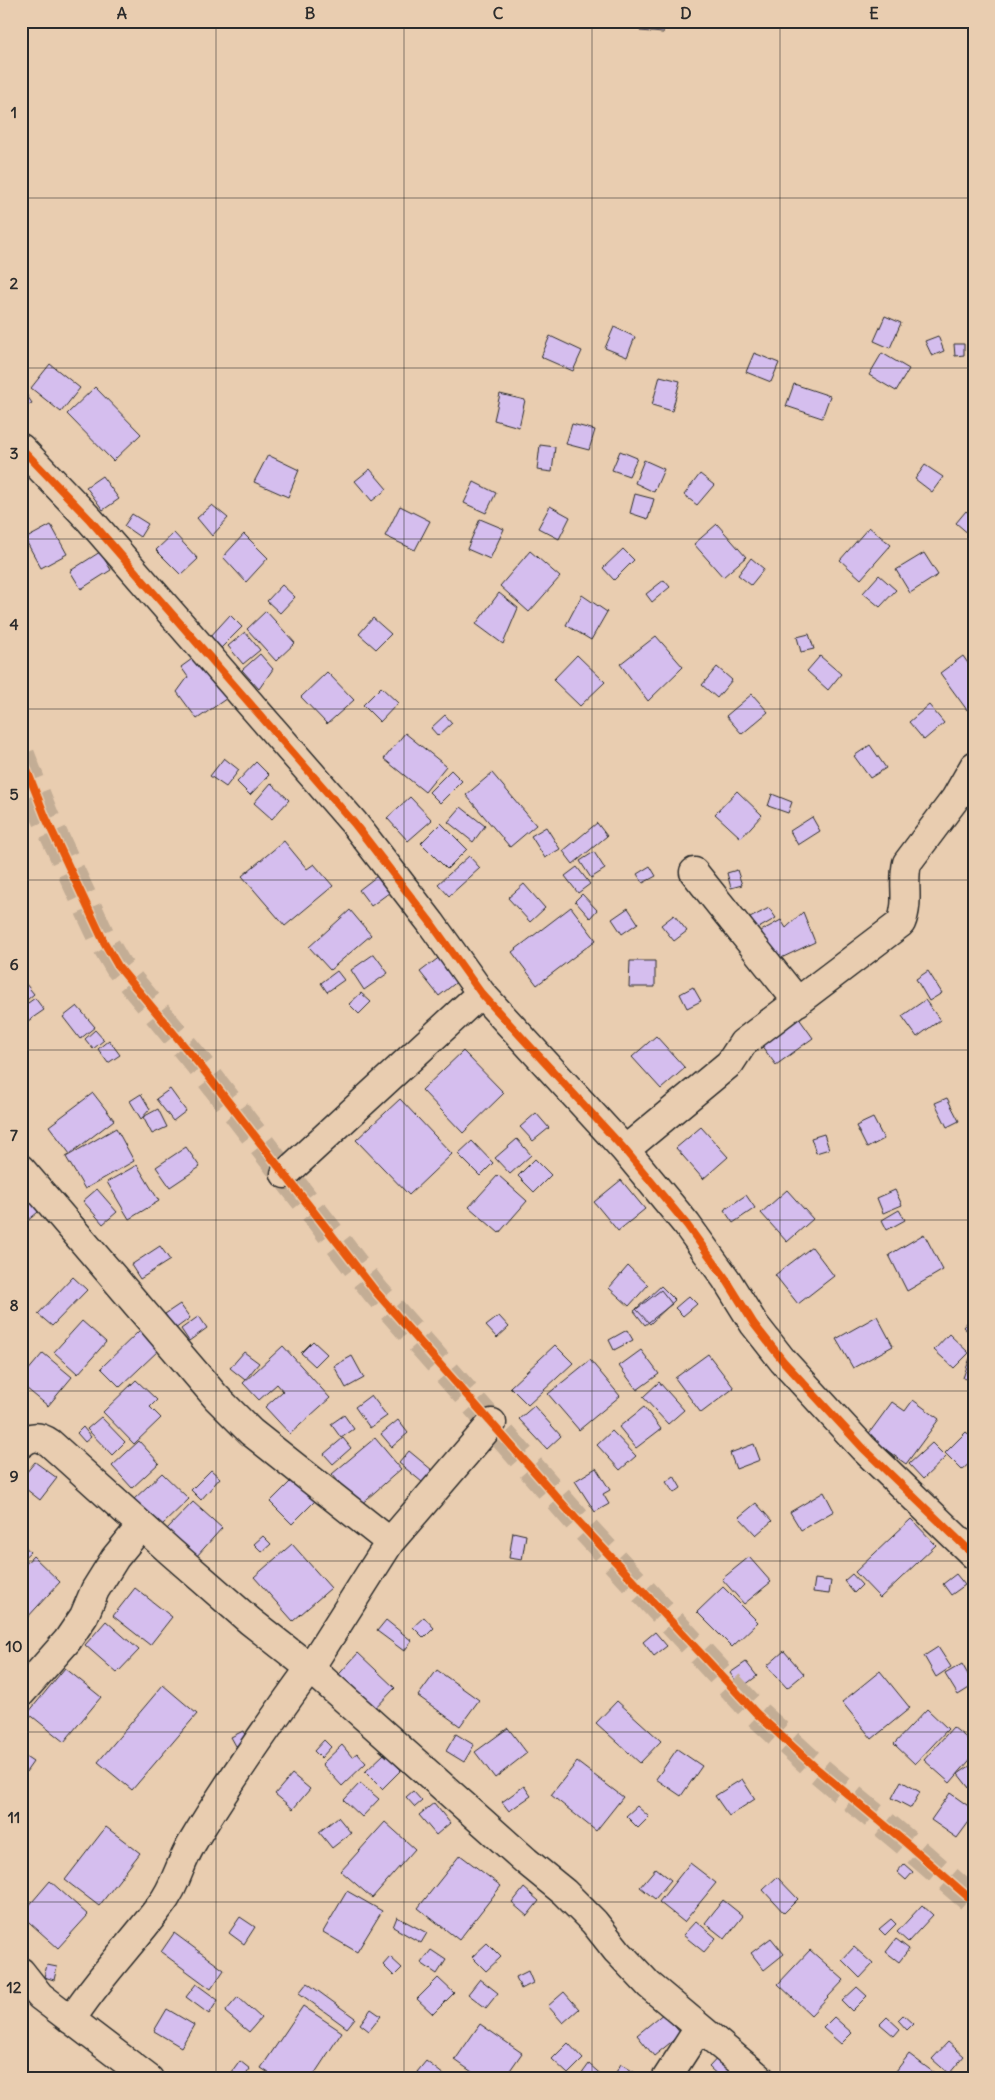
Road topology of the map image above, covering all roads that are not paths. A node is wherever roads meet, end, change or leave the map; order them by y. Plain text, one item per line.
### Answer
1 (21, 448) edge
2 (974, 766) edge
3 (694, 872) dead end
4 (481, 992) junction
5 (798, 1002) junction
6 (625, 1150) junction
7 (21, 1169) edge
8 (286, 1174) dead end
9 (492, 1422) dead end
10 (21, 1444) edge
11 (141, 1526) junction
12 (390, 1542) junction
13 (974, 1555) edge
14 (310, 1668) junction
15 (21, 1693) edge
16 (21, 1972) edge
17 (71, 2020) junction
18 (699, 2028) junction
19 (149, 2079) edge
20 (666, 2079) edge
21 (761, 2079) edge

1 - 4 street
2 - 5 street
3 - 5 street
4 - 6 street
4 - 8 street
5 - 6 street
6 - 13 street
7 - 12 street
9 - 12 street
10 - 11 street
11 - 14 street
11 - 15 street
12 - 14 street
14 - 17 street
14 - 18 street
16 - 17 street
17 - 19 street
18 - 20 street
18 - 21 street

